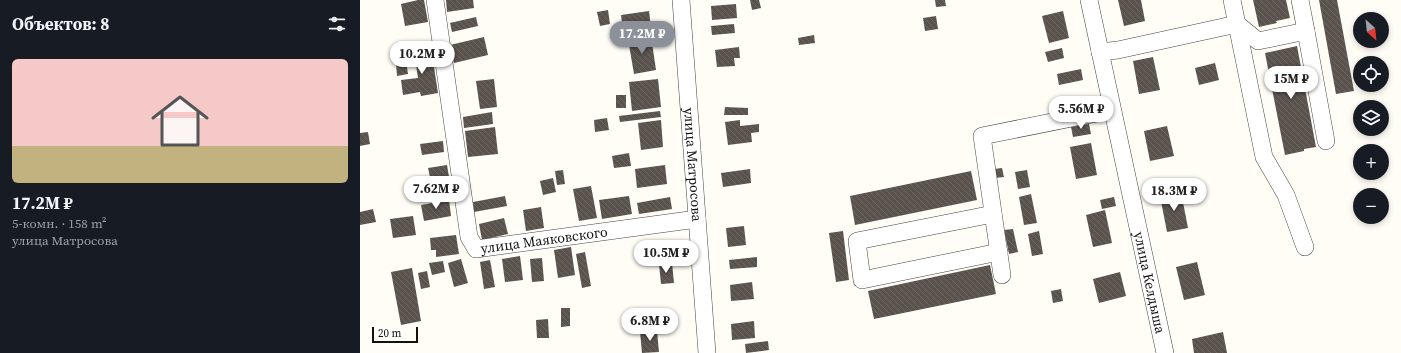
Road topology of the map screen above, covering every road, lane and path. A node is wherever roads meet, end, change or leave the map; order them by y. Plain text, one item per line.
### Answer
1 (435, 0) edge
2 (681, 0) edge
3 (1089, 0) edge
4 (1232, 0) edge
5 (1300, 0) edge
6 (1238, 24) junction
7 (1306, 31) junction
8 (1100, 52) junction
9 (1112, 110) junction
10 (1326, 141) dead end
11 (993, 214) junction
12 (697, 218) junction
13 (1305, 246) dead end
14 (999, 252) junction
15 (1002, 275) dead end
16 (707, 353) edge
17 (1165, 353) edge

1 - 12 street, улица Маяковского
2 - 12 street, улица Матросова
3 - 8 street, улица Келдыша
4 - 6 street
5 - 7 street
6 - 7 street
6 - 8 street
6 - 13 street
7 - 10 street
8 - 9 street, улица Келдыша
9 - 11 street
9 - 17 street, улица Келдыша
11 - 14 street
11 - 14 street
12 - 16 street, улица Матросова
14 - 15 street

